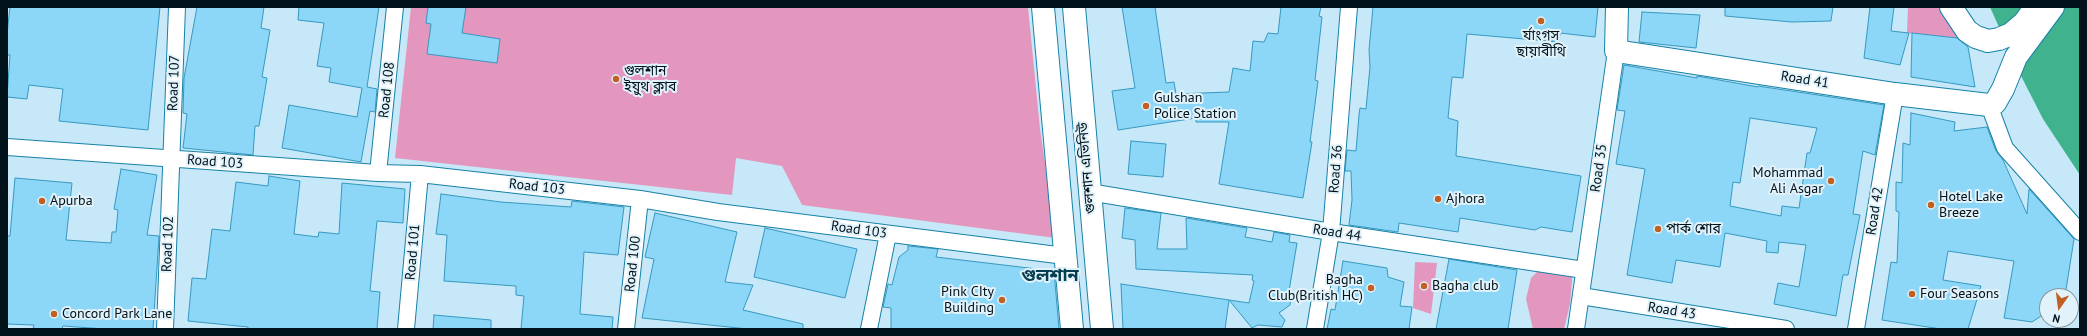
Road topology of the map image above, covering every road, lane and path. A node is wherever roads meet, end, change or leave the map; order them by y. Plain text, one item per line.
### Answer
1 (177, 7) edge
2 (395, 7) edge
3 (1043, 7) edge
4 (1074, 7) edge
5 (1349, 7) edge
6 (1617, 7) edge
7 (1951, 7) edge
8 (2036, 7) edge
9 (2053, 7) edge
10 (1616, 51) junction
11 (1895, 94) junction
12 (1992, 104) junction
13 (7, 147) edge
14 (171, 160) junction
15 (378, 173) junction
16 (420, 174) junction
17 (1089, 192) junction
18 (640, 199) junction
19 (1331, 232) junction
20 (2080, 232) edge
21 (888, 234) junction
22 (1065, 256) junction
23 (1584, 270) junction
24 (1581, 296) junction
25 (165, 329) edge
26 (406, 329) edge
27 (626, 329) edge
28 (868, 329) edge
29 (1072, 329) edge
30 (1102, 329) edge
31 (1315, 329) edge
32 (1576, 329) edge
33 (1786, 329) edge
34 (1856, 329) edge

1 - 14 street, Road 107
2 - 15 street, Road 108
3 - 22 main road
4 - 17 main road, গুলশান এভিনিউ
5 - 19 street, Road 36
6 - 10 main road, Road 35
7 - 8 main road
9 - 12 main road
10 - 11 main road, Road 41
10 - 23 street, Road 35
11 - 12 main road, Road 41
11 - 34 street, Road 42
12 - 20 street
13 - 14 street, Road 103
14 - 15 street, Road 103
14 - 25 street, Road 102
15 - 16 street, Road 103
16 - 18 street, Road 103
16 - 26 street, Road 101
17 - 19 street, Road 44
17 - 30 main road, গুলশান এভিনিউ
18 - 21 street, Road 103
18 - 27 street, Road 100
19 - 23 street, Road 44
19 - 31 street, Road 36
21 - 22 street, Road 103
21 - 28 street
22 - 29 main road
23 - 24 street, Road 35
24 - 32 street, Road 35
24 - 33 street, Road 43

